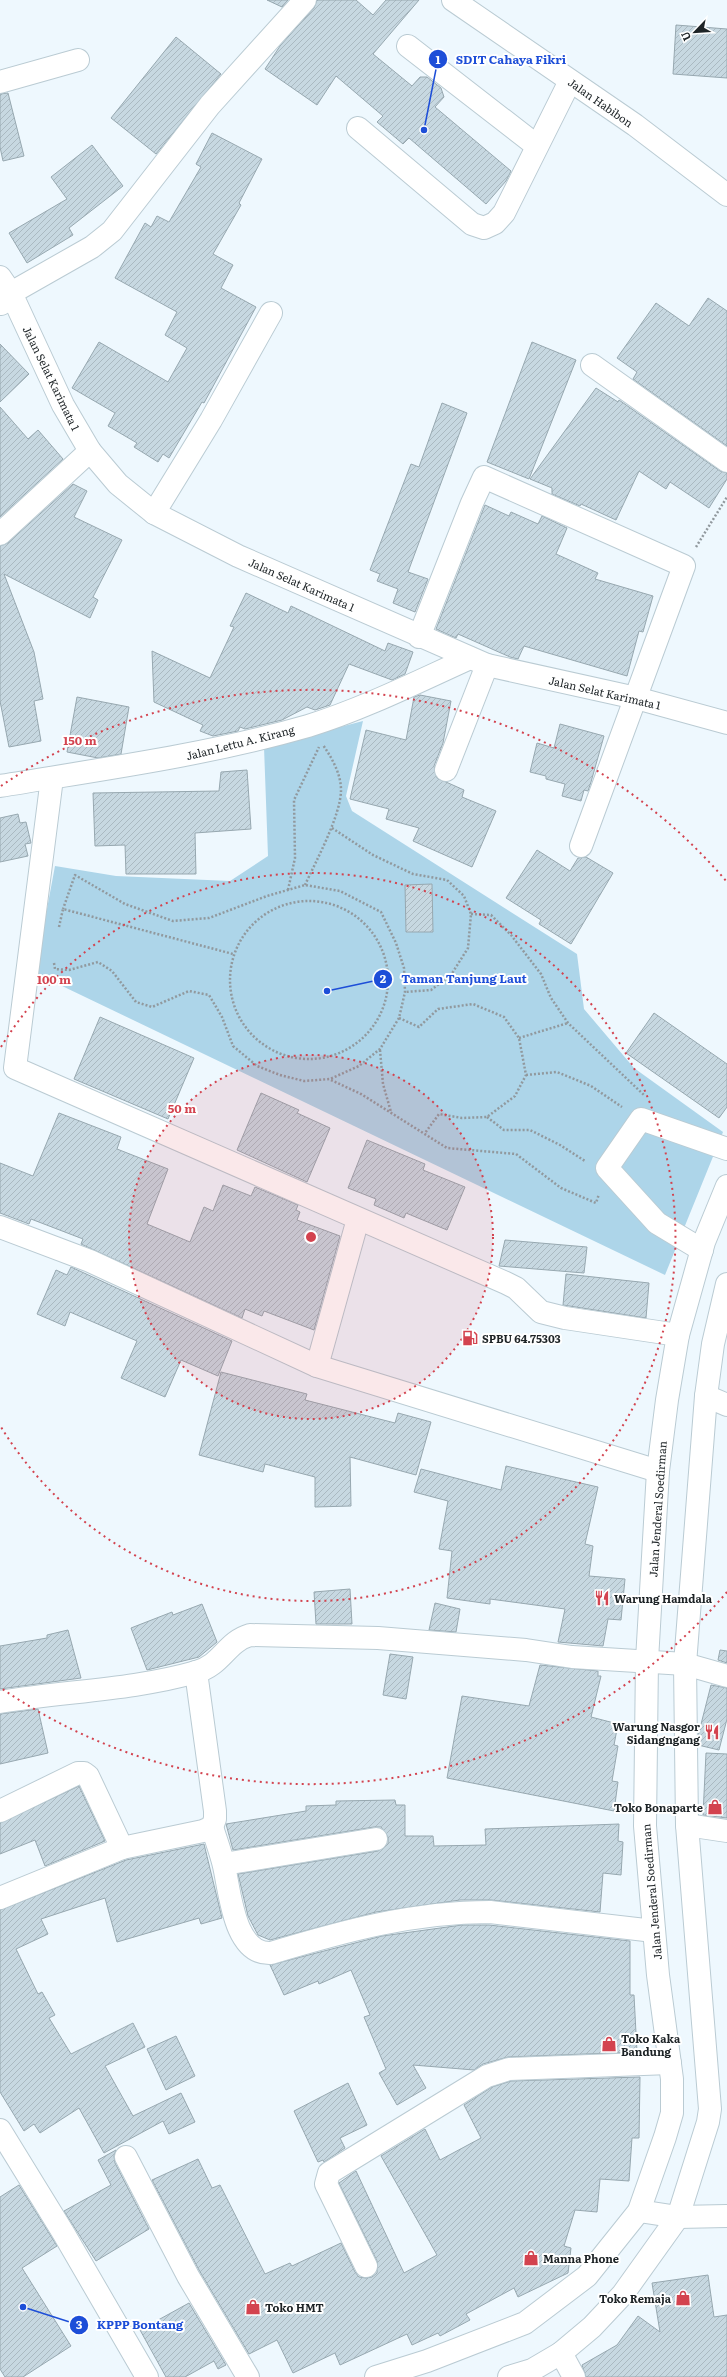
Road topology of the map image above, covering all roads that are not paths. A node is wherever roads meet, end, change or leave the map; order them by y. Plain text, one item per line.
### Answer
1 (305, 0) edge
2 (453, 0) edge
3 (408, 46) dead end
4 (78, 60) dead end
5 (570, 81) junction
6 (0, 82) edge
7 (358, 128) dead end
8 (537, 146) junction
9 (727, 195) edge
10 (4, 292) edge
11 (271, 313) dead end
12 (592, 365) dead end
13 (90, 451) junction
14 (727, 461) edge
15 (154, 513) junction
16 (0, 534) edge
17 (419, 637) junction
18 (478, 662) junction
19 (636, 698) junction
20 (727, 723) edge
21 (446, 770) dead end
22 (52, 778) junction
23 (0, 786) edge
24 (581, 846) dead end
25 (8, 1067) edge
26 (727, 1149) edge
27 (727, 1186) edge
28 (358, 1218) junction
29 (0, 1227) edge
30 (702, 1250) junction
31 (727, 1284) edge
32 (678, 1335) junction
33 (317, 1366) junction
34 (706, 1396) junction
35 (727, 1405) edge
36 (658, 1471) junction
37 (647, 1660) junction
38 (685, 1664) junction
39 (196, 1672) junction
40 (727, 1676) edge
41 (0, 1702) edge
42 (0, 1811) edge
43 (687, 1825) junction
44 (212, 1827) junction
45 (727, 1831) edge
46 (376, 1839) dead end
47 (122, 1848) junction
48 (224, 1864) junction
49 (0, 1898) edge
50 (654, 1931) junction
51 (670, 2063) junction
52 (0, 2130) edge
53 (126, 2157) dead end
54 (639, 2211) junction
55 (727, 2216) edge
56 (678, 2217) junction
57 (366, 2266) dead end
58 (561, 2353) junction
59 (533, 2373) edge
60 (147, 2377) edge
61 (248, 2377) edge
62 (376, 2377) edge
63 (509, 2377) edge
64 (574, 2377) edge

1 - 10 street
2 - 5 street, Jalan Habibon
3 - 8 street
4 - 6 street
5 - 8 street
5 - 9 street, Jalan Habibon
7 - 8 street
10 - 13 street, Jalan Selat Karimata 1
11 - 15 street
12 - 14 street
13 - 15 street, Jalan Selat Karimata 1
13 - 16 street
15 - 17 street, Jalan Selat Karimata 1
17 - 18 street, Jalan Selat Karimata 1
17 - 19 street
18 - 19 street, Jalan Selat Karimata 1
18 - 21 street
18 - 22 street, Jalan Lettu A. Kirang
19 - 20 street, Jalan Selat Karimata 1
19 - 24 street
22 - 23 street, Jalan Lettu A. Kirang
22 - 25 street
25 - 28 street
26 - 30 street
27 - 30 street, Jalan Jenderal Soedirman
28 - 32 street
28 - 33 street
29 - 33 street
30 - 32 street, Jalan Jenderal Soedirman
31 - 34 street
32 - 36 street, Jalan Jenderal Soedirman
33 - 36 street
34 - 35 street
34 - 38 street
36 - 37 street, Jalan Jenderal Soedirman
37 - 38 street
37 - 39 street
37 - 50 street, Jalan Jenderal Soedirman
38 - 40 street
38 - 43 street
39 - 41 street
39 - 44 street
42 - 47 street
43 - 45 street
43 - 56 street
44 - 47 street
44 - 48 street
46 - 48 street
47 - 49 street
48 - 50 street
50 - 51 street, Jalan Jenderal Soedirman
51 - 54 street, Jalan Jenderal Soedirman
51 - 57 street
52 - 60 street
53 - 61 street
54 - 56 street
54 - 62 street, Jalan Jenderal Soedirman
55 - 56 street
56 - 58 street
58 - 59 street
58 - 64 street
59 - 63 street

